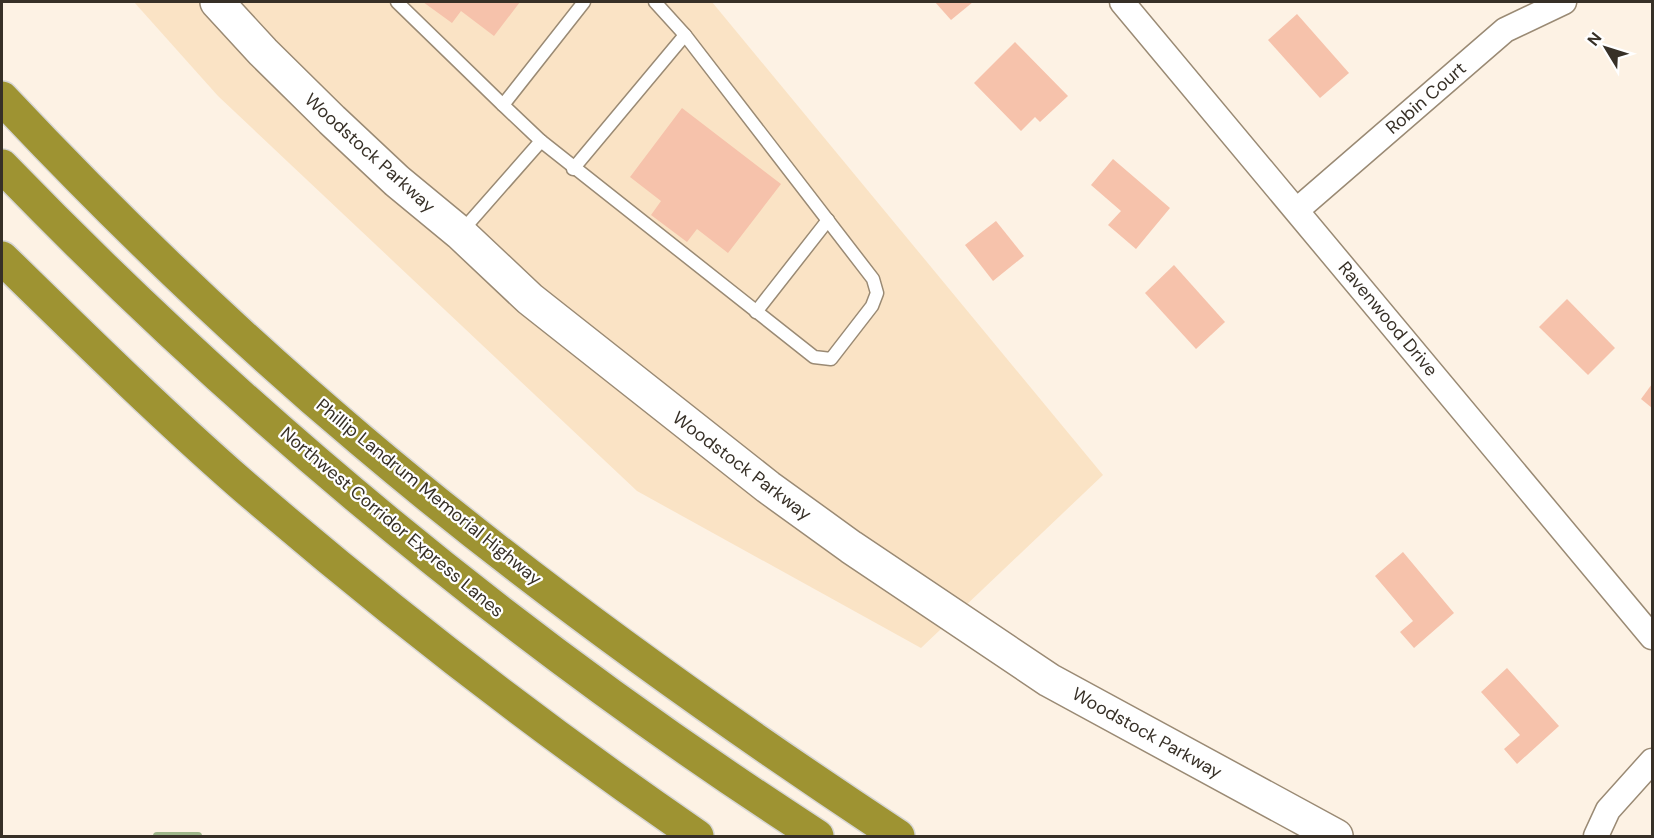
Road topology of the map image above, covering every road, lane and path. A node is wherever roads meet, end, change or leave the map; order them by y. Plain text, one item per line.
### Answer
1 (217, 2) edge
2 (397, 2) edge
3 (584, 2) edge
4 (655, 2) edge
5 (1122, 2) edge
6 (1564, 2) edge
7 (685, 35) junction
8 (2, 98) edge
9 (503, 105) junction
10 (540, 141) junction
11 (2, 166) edge
12 (573, 169) junction
13 (1297, 210) junction
14 (828, 220) junction
15 (460, 233) junction
16 (2, 258) edge
17 (756, 312) junction
18 (1653, 637) edge
19 (1653, 761) edge
20 (697, 837) edge
21 (817, 837) edge
22 (898, 837) edge
23 (1336, 837) edge
24 (1596, 837) edge

1 - 15 main road, Woodstock Parkway
2 - 9 lane
3 - 9 lane
4 - 7 lane
5 - 13 street, Ravenwood Drive
6 - 13 street, Robin Court
7 - 12 lane
7 - 14 lane
8 - 22 highway, Phillip Landrum Memorial Highway
9 - 10 lane
10 - 12 lane
10 - 15 lane
11 - 21 highway, Northwest Corridor Express Lanes
12 - 17 lane
13 - 18 street, Ravenwood Drive
14 - 17 lane
14 - 17 lane
15 - 23 main road, Woodstock Parkway
16 - 20 highway
19 - 24 street

